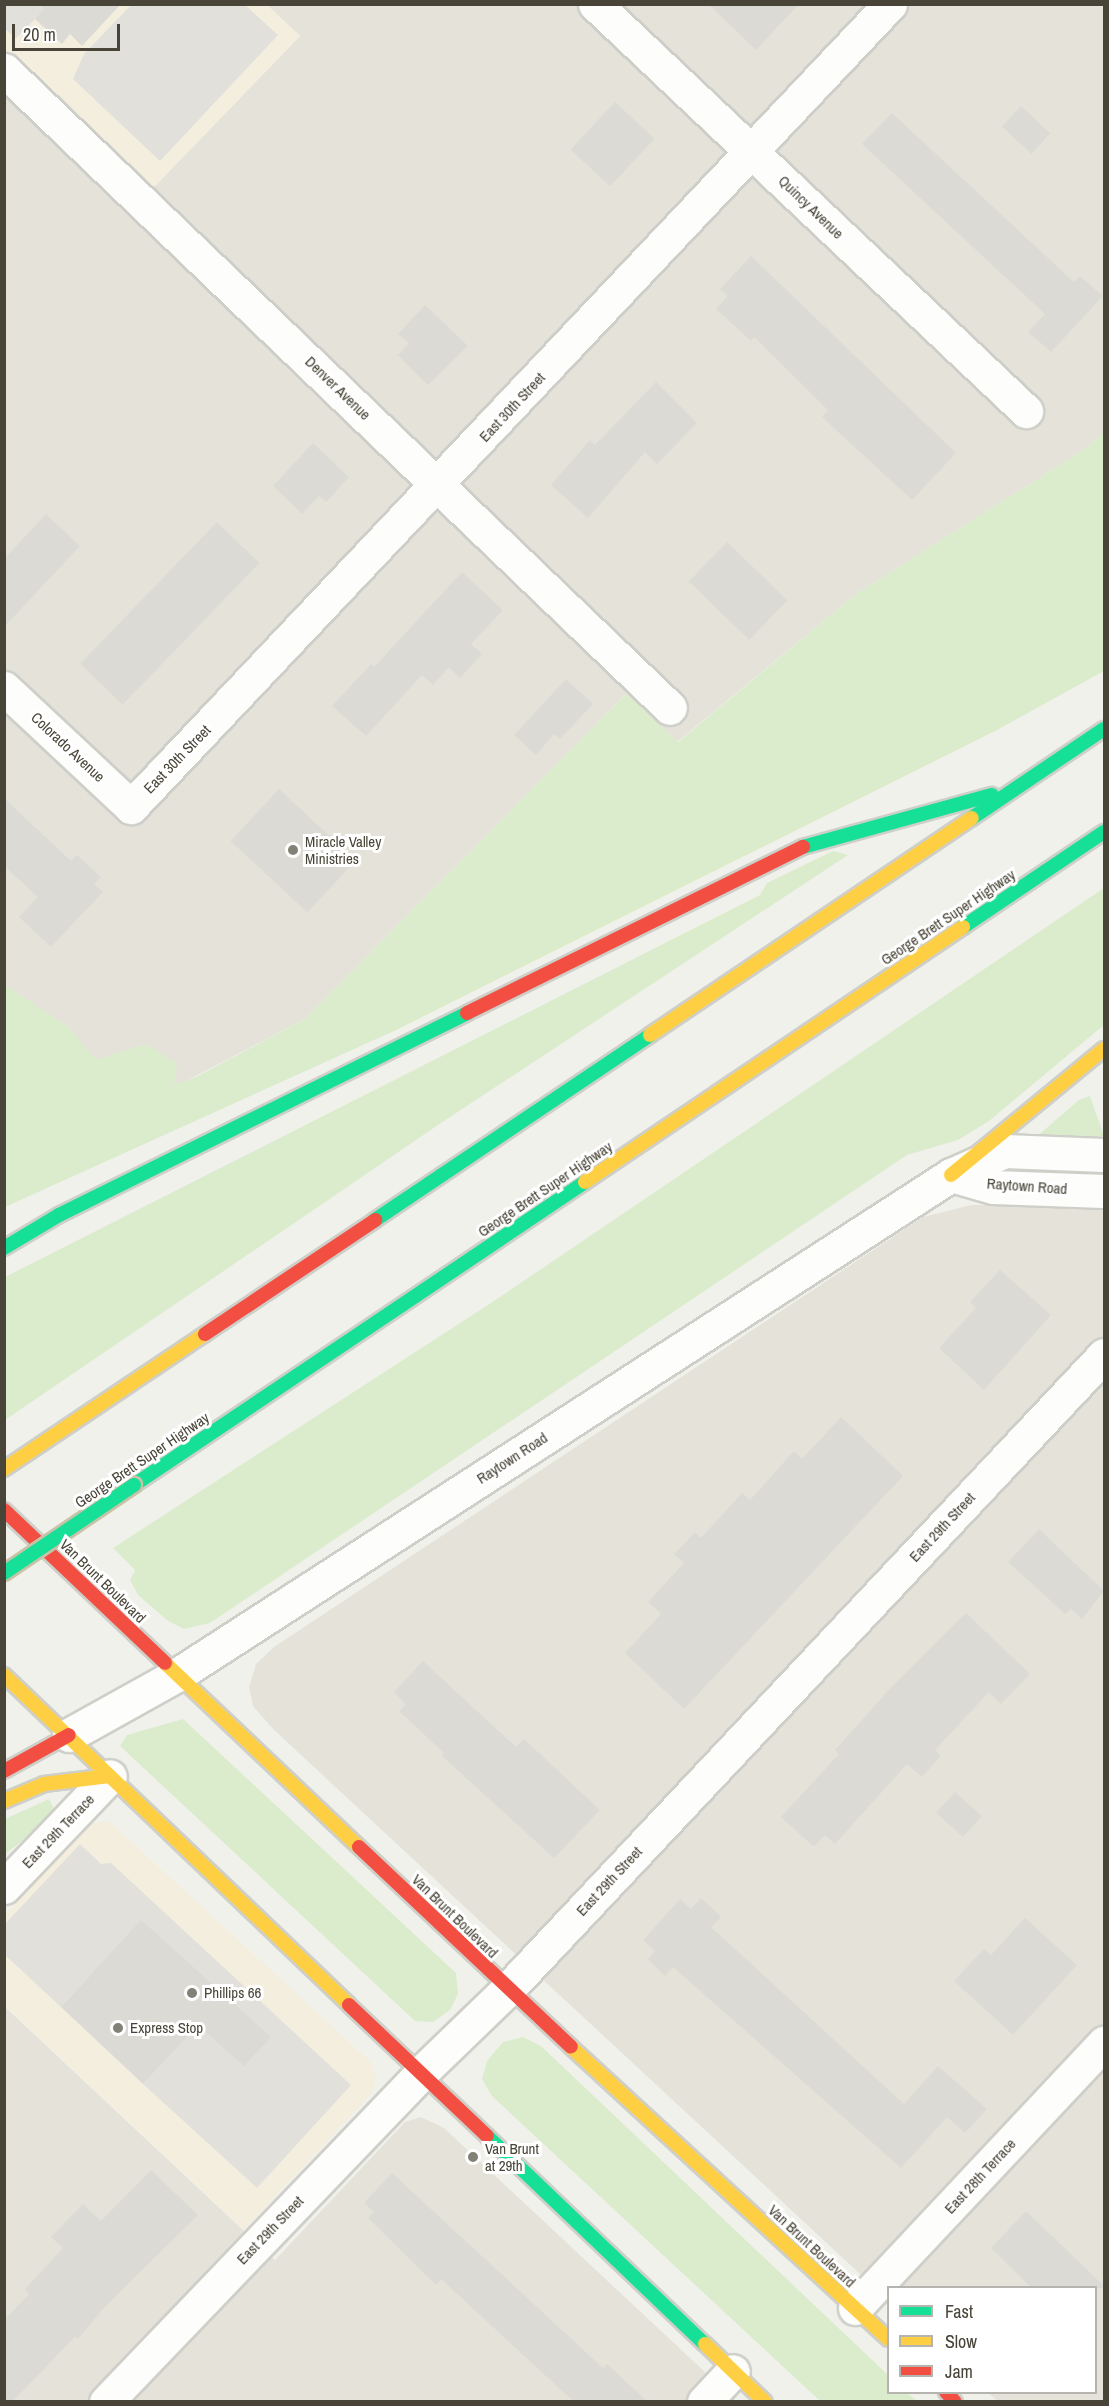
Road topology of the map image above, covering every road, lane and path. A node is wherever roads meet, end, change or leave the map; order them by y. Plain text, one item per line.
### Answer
1 (595, 4) edge
2 (890, 4) edge
3 (4, 70) edge
4 (753, 151) junction
5 (1026, 411) dead end
6 (439, 484) junction
7 (4, 688) edge
8 (670, 708) dead end
9 (1104, 729) edge
10 (1017, 788) junction
11 (131, 807) joint
12 (1104, 832) edge
13 (1104, 1049) edge
14 (1104, 1155) edge
15 (951, 1175) junction
16 (1104, 1191) edge
17 (59, 1215) junction
18 (4, 1234) edge
19 (4, 1248) edge
20 (1104, 1355) edge
21 (4, 1469) edge
22 (4, 1510) edge
23 (4, 1573) edge
24 (4, 1675) edge
25 (177, 1675) junction
26 (69, 1735) junction
27 (4, 1772) edge
28 (110, 1776) junction
29 (4, 1802) edge
30 (4, 1887) edge
31 (508, 1989) junction
32 (1104, 2043) edge
33 (422, 2072) junction
34 (855, 2308) junction
35 (887, 2338) edge
36 (733, 2371) junction
37 (106, 2402) edge
38 (704, 2402) edge
39 (765, 2402) edge

1 - 4 street, Quincy Avenue
2 - 4 street, East 30th Street
3 - 6 street, Denver Avenue
4 - 5 street, Quincy Avenue
4 - 6 street, East 30th Street
6 - 8 street, Denver Avenue
6 - 11 street, East 30th Street
7 - 11 street, Colorado Avenue
9 - 10 main road
10 - 17 main road
10 - 21 main road
12 - 23 main road, George Brett Super Highway, bridge
13 - 15 main road
14 - 15 street, Raytown Road
15 - 16 street, Raytown Road
15 - 25 street, Raytown Road
17 - 18 main road
17 - 19 main road
20 - 31 street, East 29th Street
22 - 25 main road, Van Brunt Boulevard
24 - 26 main road
25 - 26 street, Raytown Road
25 - 31 main road, Van Brunt Boulevard
26 - 27 main road
26 - 28 main road
28 - 29 main road
28 - 30 street, East 29th Terrace
28 - 33 main road
31 - 33 street, East 29th Street
31 - 34 main road, Van Brunt Boulevard
32 - 34 street, East 28th Terrace
33 - 36 main road
33 - 37 street, East 29th Street
34 - 35 main road, Van Brunt Boulevard
36 - 38 street
36 - 39 main road

